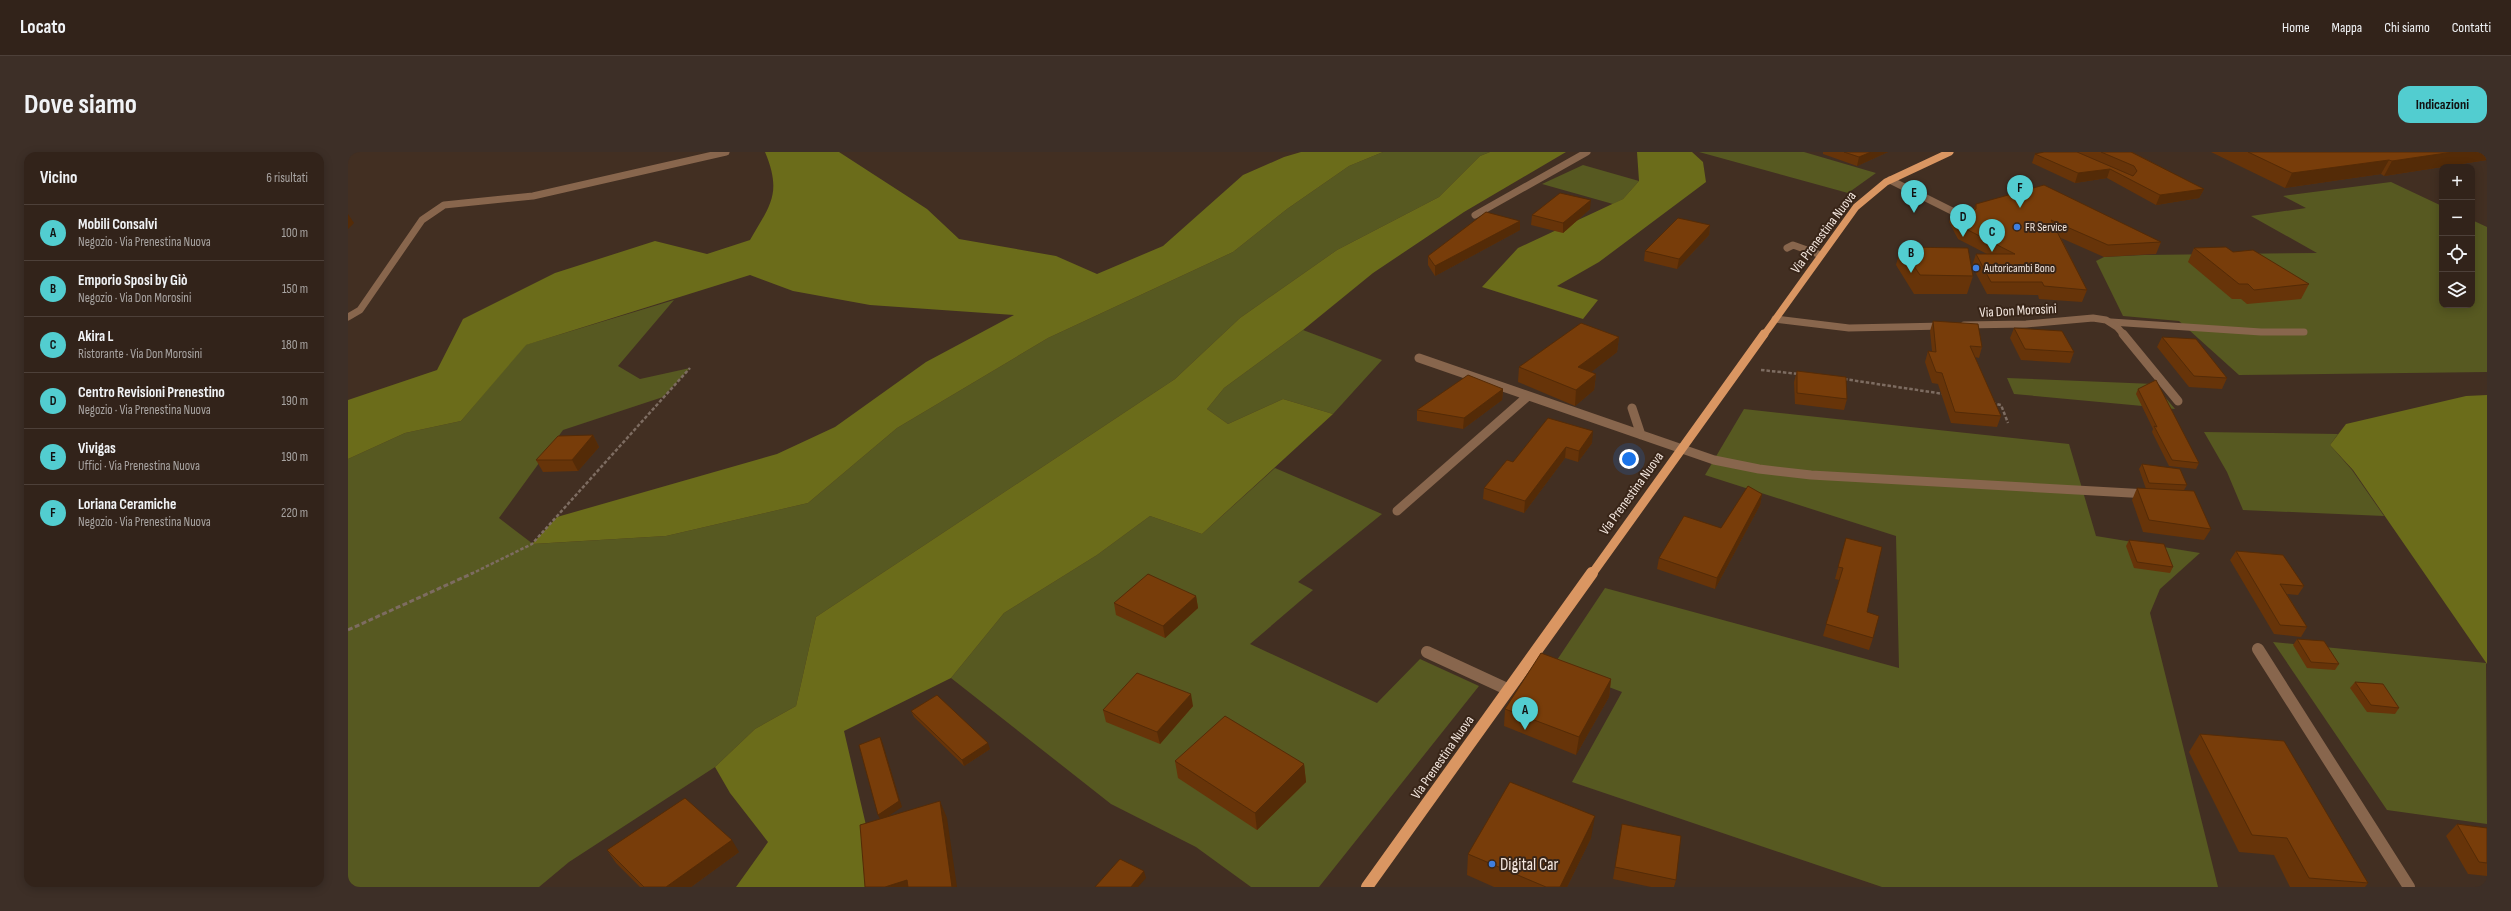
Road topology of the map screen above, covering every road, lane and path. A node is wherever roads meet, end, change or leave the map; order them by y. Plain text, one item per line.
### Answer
1 (726, 152) edge
2 (1587, 152) edge
3 (1950, 152) edge
4 (1890, 180) junction
5 (1475, 215) dead end
6 (1968, 219) edge
7 (1792, 244) dead end
8 (1821, 255) junction
9 (348, 316) edge
10 (1775, 319) junction
11 (2111, 322) junction
12 (2304, 332) dead end
13 (1419, 358) dead end
14 (1740, 367) junction
15 (690, 368) dead end
16 (1803, 374) edge
17 (1842, 379) edge
18 (1949, 395) edge
19 (1528, 396) junction
20 (2178, 401) dead end
21 (1986, 402) edge
22 (1632, 408) dead end
23 (2008, 424) dead end
24 (1641, 435) junction
25 (1681, 448) junction
26 (2162, 495) edge
27 (1397, 511) dead end
28 (348, 630) edge
29 (2258, 649) dead end
30 (1427, 652) dead end
31 (1507, 689) junction
32 (1367, 887) edge
33 (2409, 887) edge

1 - 9 street
2 - 5 street
3 - 4 main road, Via Prenestina Nuova
4 - 6 street
4 - 8 main road, Via Prenestina Nuova
7 - 8 street
8 - 10 main road, Via Prenestina Nuova
10 - 11 street, Via Don Morosini
10 - 14 main road, Via Prenestina Nuova
11 - 12 street, Via Don Morosini
11 - 20 street
13 - 19 street
14 - 16 path
14 - 25 main road, Via Prenestina Nuova
15 - 28 path
17 - 18 path
19 - 24 street
19 - 27 street
21 - 23 path
22 - 24 street
24 - 25 street
25 - 26 street
25 - 31 main road, Via Prenestina Nuova
29 - 33 street
30 - 31 street
31 - 32 main road, Via Prenestina Nuova

